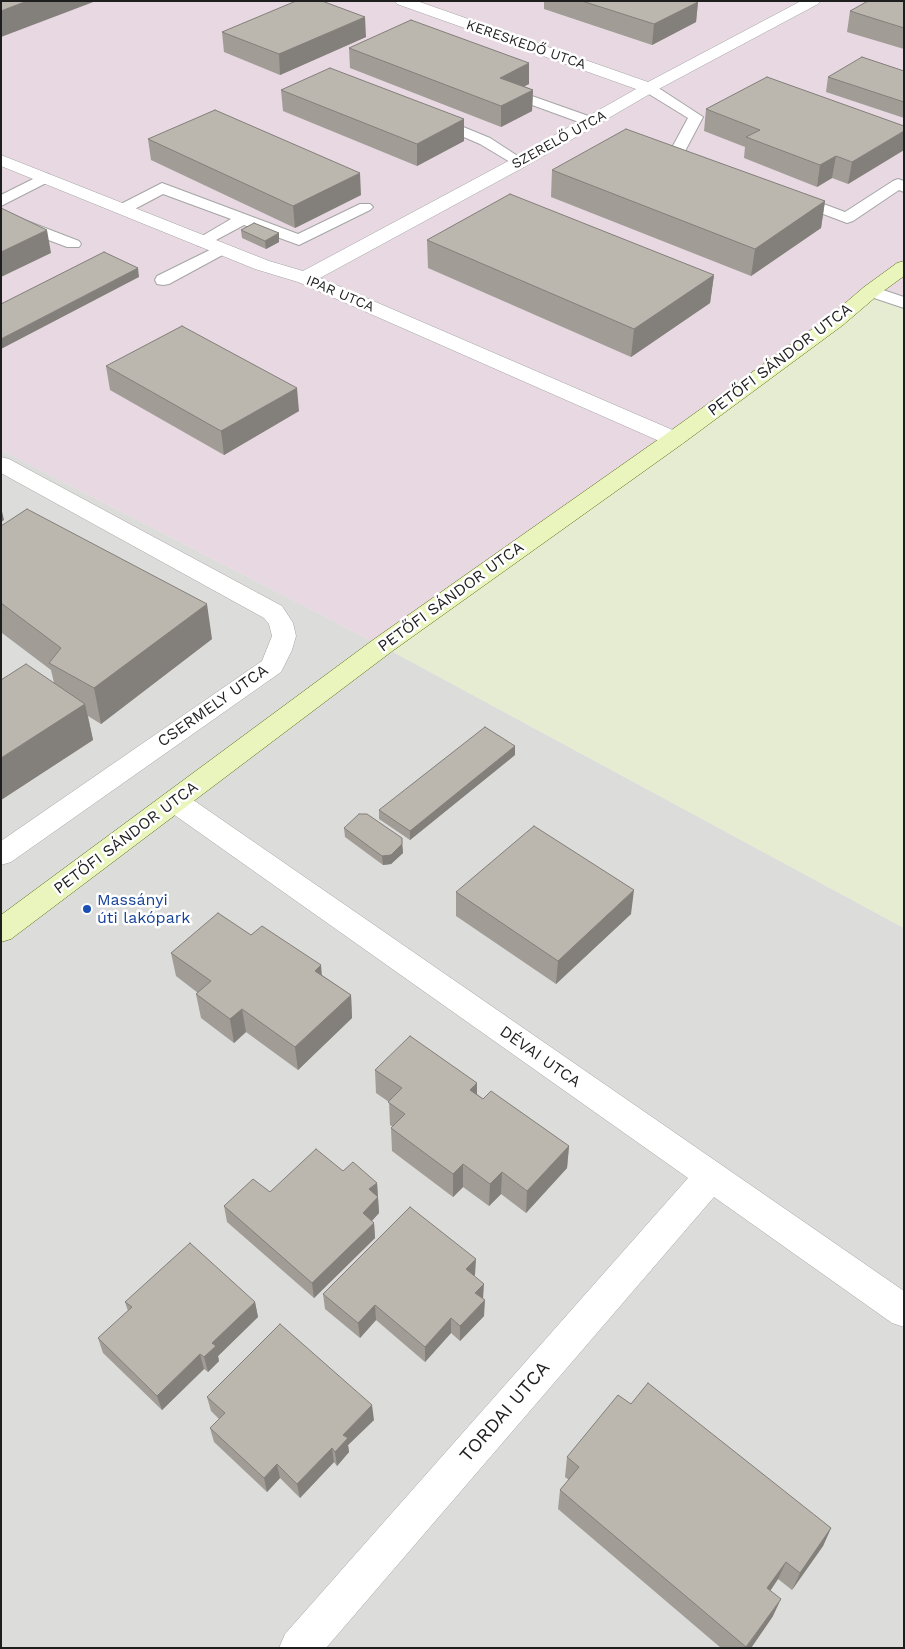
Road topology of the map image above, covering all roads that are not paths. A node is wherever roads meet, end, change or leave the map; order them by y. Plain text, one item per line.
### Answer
1 (402, 1) edge
2 (812, 1) edge
3 (649, 88) junction
4 (529, 99) dead end
5 (418, 112) edge
6 (592, 122) junction
7 (1, 160) edge
8 (520, 162) junction
9 (712, 168) edge
10 (45, 178) junction
11 (904, 187) edge
12 (784, 194) edge
13 (1, 201) edge
14 (365, 207) dead end
15 (123, 209) junction
16 (1, 216) edge
17 (241, 220) junction
18 (203, 242) junction
19 (73, 244) dead end
20 (222, 250) junction
21 (904, 267) edge
22 (306, 278) junction
23 (163, 280) dead end
24 (871, 291) junction
25 (904, 303) edge
26 (674, 439) junction
27 (1, 464) edge
28 (176, 802) junction
29 (1, 855) edge
30 (1, 931) edge
31 (711, 1176) junction
32 (904, 1312) edge
33 (299, 1648) edge

1 - 3 street, KERESKEDŐ UTCA
2 - 3 street, SZERELŐ UTCA
3 - 6 street, SZERELŐ UTCA
3 - 9 lane
4 - 6 lane
5 - 8 lane
6 - 8 street, SZERELŐ UTCA
7 - 10 street, IPAR UTCA
8 - 22 street, SZERELŐ UTCA
10 - 13 lane
10 - 15 street, IPAR UTCA
11 - 12 lane
14 - 17 lane
15 - 17 lane
15 - 18 street, IPAR UTCA
16 - 19 lane
17 - 18 lane
18 - 20 street, IPAR UTCA
20 - 22 street, IPAR UTCA
20 - 23 lane
21 - 24 street, PETŐFI SÁNDOR UTCA
22 - 26 street, IPAR UTCA
24 - 25 lane
24 - 26 street, PETŐFI SÁNDOR UTCA
26 - 28 street, PETŐFI SÁNDOR UTCA
27 - 29 street, CSERMELY UTCA
28 - 30 street, PETŐFI SÁNDOR UTCA
28 - 31 street, DÉVAI UTCA
31 - 32 street, DÉVAI UTCA
31 - 33 street, TORDAI UTCA

